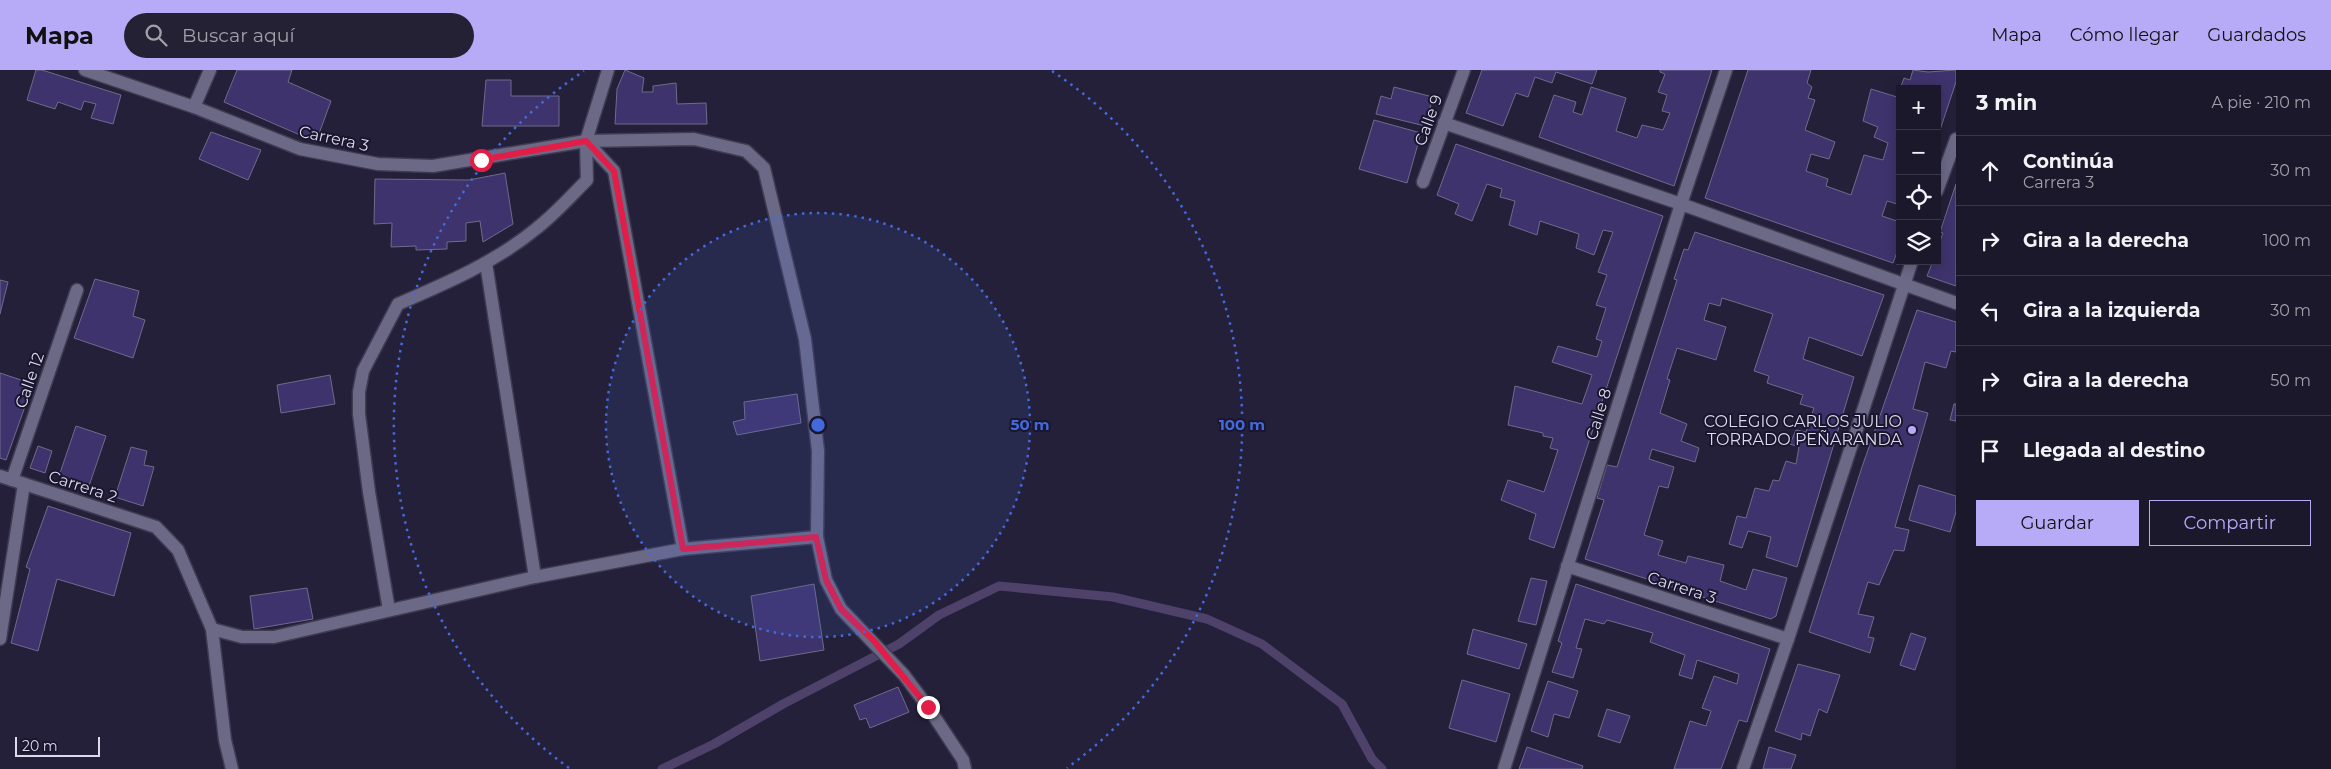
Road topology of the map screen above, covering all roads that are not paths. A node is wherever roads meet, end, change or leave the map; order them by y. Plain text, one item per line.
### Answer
1 (85, 70) edge
2 (210, 70) edge
3 (608, 70) edge
4 (1464, 70) edge
5 (1726, 70) edge
6 (194, 107) junction
7 (1444, 124) junction
8 (1956, 139) edge
9 (586, 141) junction
10 (1941, 181) edge
11 (1423, 182) dead end
12 (1681, 204) junction
13 (486, 263) junction
14 (1911, 265) edge
15 (1904, 284) junction
16 (77, 290) dead end
17 (1956, 303) edge
18 (12, 480) edge
19 (816, 537) junction
20 (683, 549) junction
21 (1567, 566) junction
22 (534, 577) junction
23 (389, 610) junction
24 (212, 630) junction
25 (0, 639) edge
26 (1788, 639) junction
27 (232, 769) edge
28 (965, 769) edge
29 (1504, 769) edge
30 (1743, 769) edge

1 - 6 street, Carrera 3
2 - 6 street
3 - 9 street
4 - 7 street, Calle 9
5 - 12 street, Calle 8
6 - 9 street, Carrera 3
7 - 11 street, Calle 9
7 - 12 street
8 - 10 street
9 - 13 street
9 - 19 street, Carrera 3
9 - 20 street
12 - 15 street
12 - 21 street, Calle 8
13 - 22 street
13 - 23 street
14 - 15 street
15 - 17 street
15 - 26 street
16 - 18 street, Calle 12
18 - 24 street, Carrera 2
18 - 25 street, Calle 12
19 - 20 street
19 - 28 street, Carrera 3
20 - 22 street
21 - 26 street, Carrera 3
21 - 29 street, Calle 8
22 - 23 street
23 - 24 street
24 - 27 street
26 - 30 street

